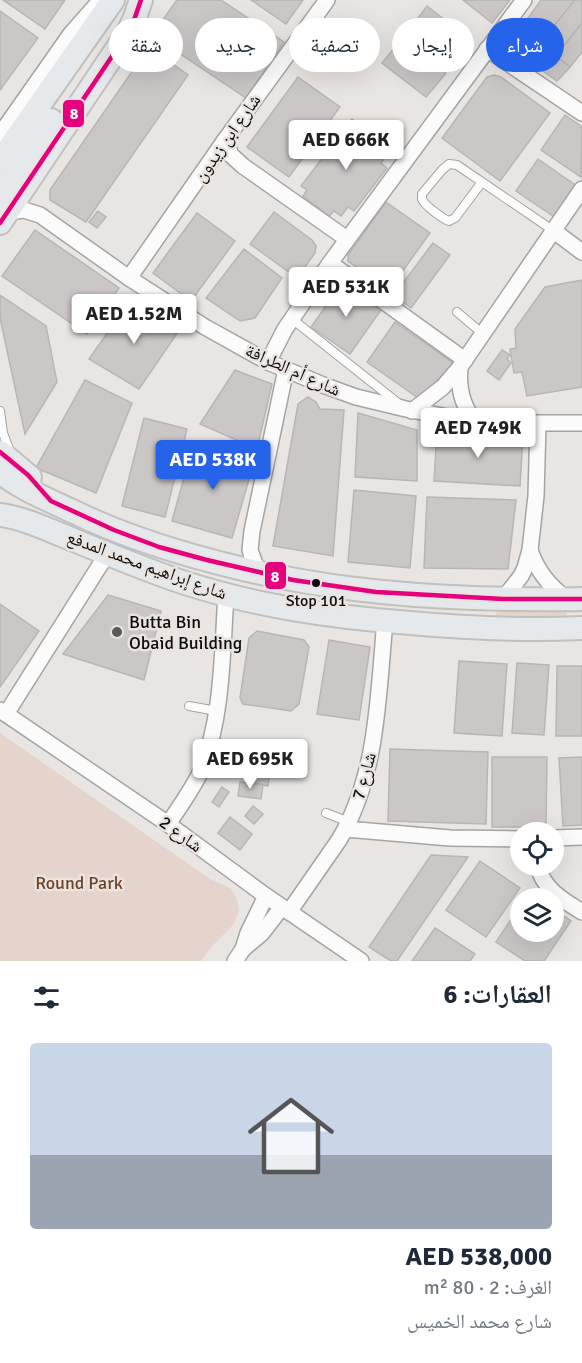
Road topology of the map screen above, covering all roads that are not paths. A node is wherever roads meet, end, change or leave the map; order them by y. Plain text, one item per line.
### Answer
1 (105, 0) edge
2 (113, 0) edge
3 (139, 0) edge
4 (327, 0) edge
5 (524, 0) edge
6 (510, 18) edge
7 (486, 50) edge
8 (521, 72) edge
9 (582, 113) edge
10 (0, 140) edge
11 (225, 140) junction
12 (0, 161) edge
13 (482, 182) junction
14 (27, 183) junction
15 (582, 189) edge
16 (2, 209) edge
17 (40, 215) junction
18 (554, 231) junction
19 (347, 239) junction
20 (582, 252) edge
21 (330, 263) junction
22 (129, 278) junction
23 (457, 312) dead end
24 (292, 319) junction
25 (483, 334) junction
26 (268, 362) junction
27 (463, 364) junction
28 (286, 369) junction
29 (409, 410) junction
30 (0, 411) edge
31 (473, 420) junction
32 (582, 423) edge
33 (538, 424) junction
34 (5, 463) edge
35 (0, 515) edge
36 (159, 547) junction
37 (98, 550) junction
38 (530, 550) junction
39 (270, 575) junction
40 (226, 595) junction
41 (503, 599) junction
42 (575, 599) edge
43 (385, 621) junction
44 (582, 628) edge
45 (189, 706) dead end
46 (217, 711) junction
47 (3, 712) edge
48 (326, 813) dead end
49 (168, 824) junction
50 (347, 826) junction
51 (582, 837) edge
52 (564, 838) edge
53 (510, 839) edge
54 (542, 876) edge
55 (266, 896) junction
56 (286, 909) junction
57 (582, 912) edge
58 (239, 955) edge
59 (361, 961) edge

1 - 10 main road
2 - 12 main road
3 - 14 main road
3 - 16 main road
4 - 11 street, شارع ابن زيدون
5 - 6 street
7 - 19 street
8 - 9 street
11 - 19 street
11 - 22 street, شارع ابن زيدون
13 - 13 lane
13 - 18 lane
14 - 16 main road
14 - 17 street
15 - 18 street
16 - 17 street, شارع أم الطرافة
17 - 22 street, شارع أم الطرافة
18 - 20 street
18 - 25 street
19 - 21 street
21 - 24 street
21 - 27 street
22 - 26 street, شارع أم الطرافة
23 - 25 lane
24 - 26 street
24 - 29 lane
25 - 27 street
26 - 28 street, شارع أم الطرافة
27 - 29 street
27 - 31 street
28 - 29 street, شارع أم الطرافة
28 - 39 street
29 - 31 street, شارع أم الطرافة
30 - 34 lane
31 - 33 street, شارع أم الطرافة
32 - 33 street, شارع أم الطرافة
33 - 38 street
34 - 36 main road, شارع إبراهيم محمد المدفع
35 - 37 main road, شارع إبراهيم محمد المدفع
36 - 37 main road
36 - 39 main road, شارع إبراهيم محمد المدفع
37 - 40 main road, شارع إبراهيم محمد المدفع
37 - 47 street
38 - 41 street
38 - 42 street
39 - 41 main road, شارع إبراهيم محمد المدفع
40 - 43 main road, شارع إبراهيم محمد المدفع
40 - 46 street
41 - 42 main road, شارع إبراهيم محمد المدفع
43 - 44 main road, شارع إبراهيم محمد المدفع
43 - 50 street, شارع 7
45 - 46 lane
46 - 49 street
47 - 49 street, شارع 2
48 - 50 lane
49 - 55 street, شارع 2
50 - 53 street
50 - 56 street, شارع 7
51 - 52 street
54 - 57 street
55 - 56 street, شارع 2
55 - 58 street
56 - 58 street, شارع 7
56 - 59 street, شارع 2

